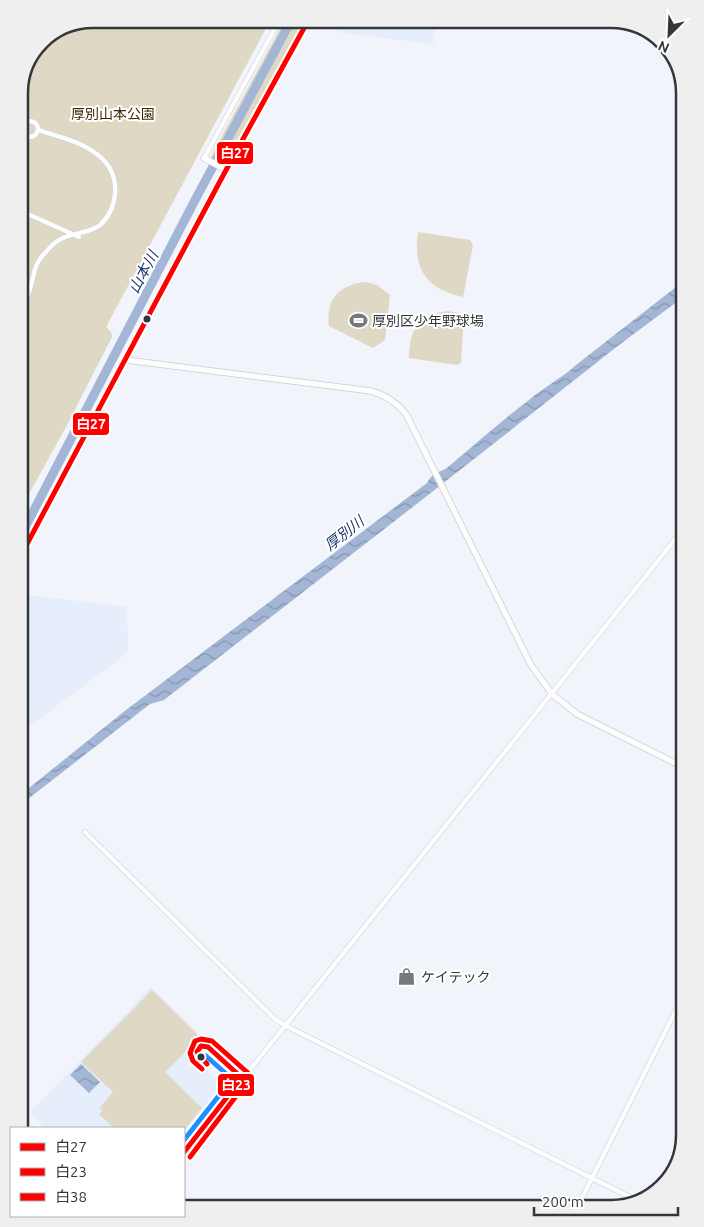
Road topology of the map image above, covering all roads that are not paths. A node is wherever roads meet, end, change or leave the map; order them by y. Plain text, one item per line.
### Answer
1 (275, 28) edge
2 (304, 28) edge
3 (28, 122) edge
4 (38, 130) junction
5 (28, 137) edge
6 (205, 159) joint
7 (226, 170) junction
8 (28, 214) edge
9 (77, 236) junction
10 (28, 294) edge
11 (126, 360) junction
12 (676, 538) edge
13 (28, 542) edge
14 (552, 694) junction
15 (676, 764) edge
16 (85, 832) dead end
17 (676, 1010) edge
18 (286, 1026) junction
19 (185, 1151) edge
20 (593, 1178) junction
21 (629, 1197) edge
22 (581, 1200) edge

1 - 6 street
2 - 7 street
3 - 4 street
4 - 5 street
4 - 9 street
6 - 7 street
7 - 11 street
8 - 9 street
9 - 10 street
11 - 13 street
11 - 14 street
12 - 14 street
14 - 15 street
14 - 18 street
16 - 18 street
17 - 20 street
18 - 19 street
18 - 20 street
20 - 21 street
20 - 22 street

